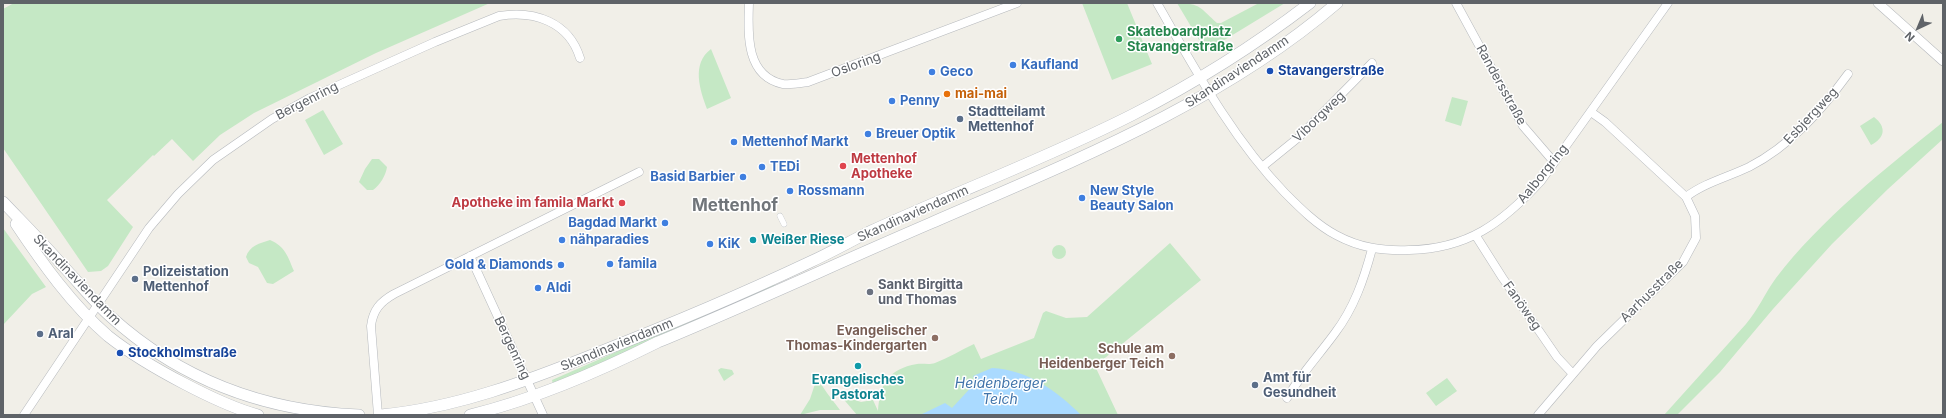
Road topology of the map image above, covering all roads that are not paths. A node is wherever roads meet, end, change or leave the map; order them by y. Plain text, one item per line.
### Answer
1 (749, 3) edge
2 (1017, 3) edge
3 (1157, 3) edge
4 (1310, 3) edge
5 (1337, 3) edge
6 (1456, 3) edge
7 (1668, 3) edge
8 (1881, 4) edge
9 (580, 58) dead end
10 (1943, 61) edge
11 (1372, 63) dead end
12 (1848, 74) dead end
13 (1200, 78) junction
14 (1210, 92) junction
15 (1591, 112) junction
16 (1554, 162) junction
17 (1262, 167) junction
18 (639, 172) dead end
19 (1686, 197) junction
20 (3, 203) edge
21 (780, 216) dead end
22 (784, 224) dead end
23 (1476, 236) junction
24 (1372, 249) junction
25 (470, 256) junction
26 (97, 304) junction
27 (89, 317) junction
28 (1572, 373) junction
29 (528, 380) junction
30 (535, 395) junction
31 (1287, 398) dead end
32 (24, 415) edge
33 (258, 415) edge
34 (359, 415) edge
35 (379, 415) edge
36 (470, 415) edge
37 (543, 415) edge
38 (1538, 415) edge

1 - 2 street, Osloring
3 - 13 street
4 - 13 main road, Skandinaviendamm
5 - 14 main road, Skandinaviendamm
6 - 16 street, Randersstraße
7 - 15 street, Aalborgring
8 - 10 street
9 - 26 street, Bergenring
11 - 17 street, Viborgweg
12 - 19 street, Esbjergweg
13 - 14 street
13 - 29 main road, Skandinaviendamm
14 - 17 street, Aalborgring
14 - 30 main road, Skandinaviendamm
15 - 16 street, Aalborgring
15 - 19 street, Aarhusstraße
16 - 23 street, Aalborgring
17 - 24 street, Aalborgring
18 - 25 street
19 - 28 street, Aarhusstraße
20 - 26 main road, Skandinaviendamm
20 - 27 main road, Skandinaviendamm
21 - 22 street
23 - 24 street, Aalborgring
23 - 28 street, Fanöweg
24 - 31 street
25 - 29 street, Bergenring
25 - 35 street
26 - 27 street, Bergenring
26 - 34 main road, Skandinaviendamm
27 - 32 street
27 - 33 main road, Skandinaviendamm
28 - 38 street, Aarhusstraße
29 - 30 street, Bergenring
29 - 35 main road, Skandinaviendamm
30 - 36 main road, Skandinaviendamm
30 - 37 street, Bergenring

